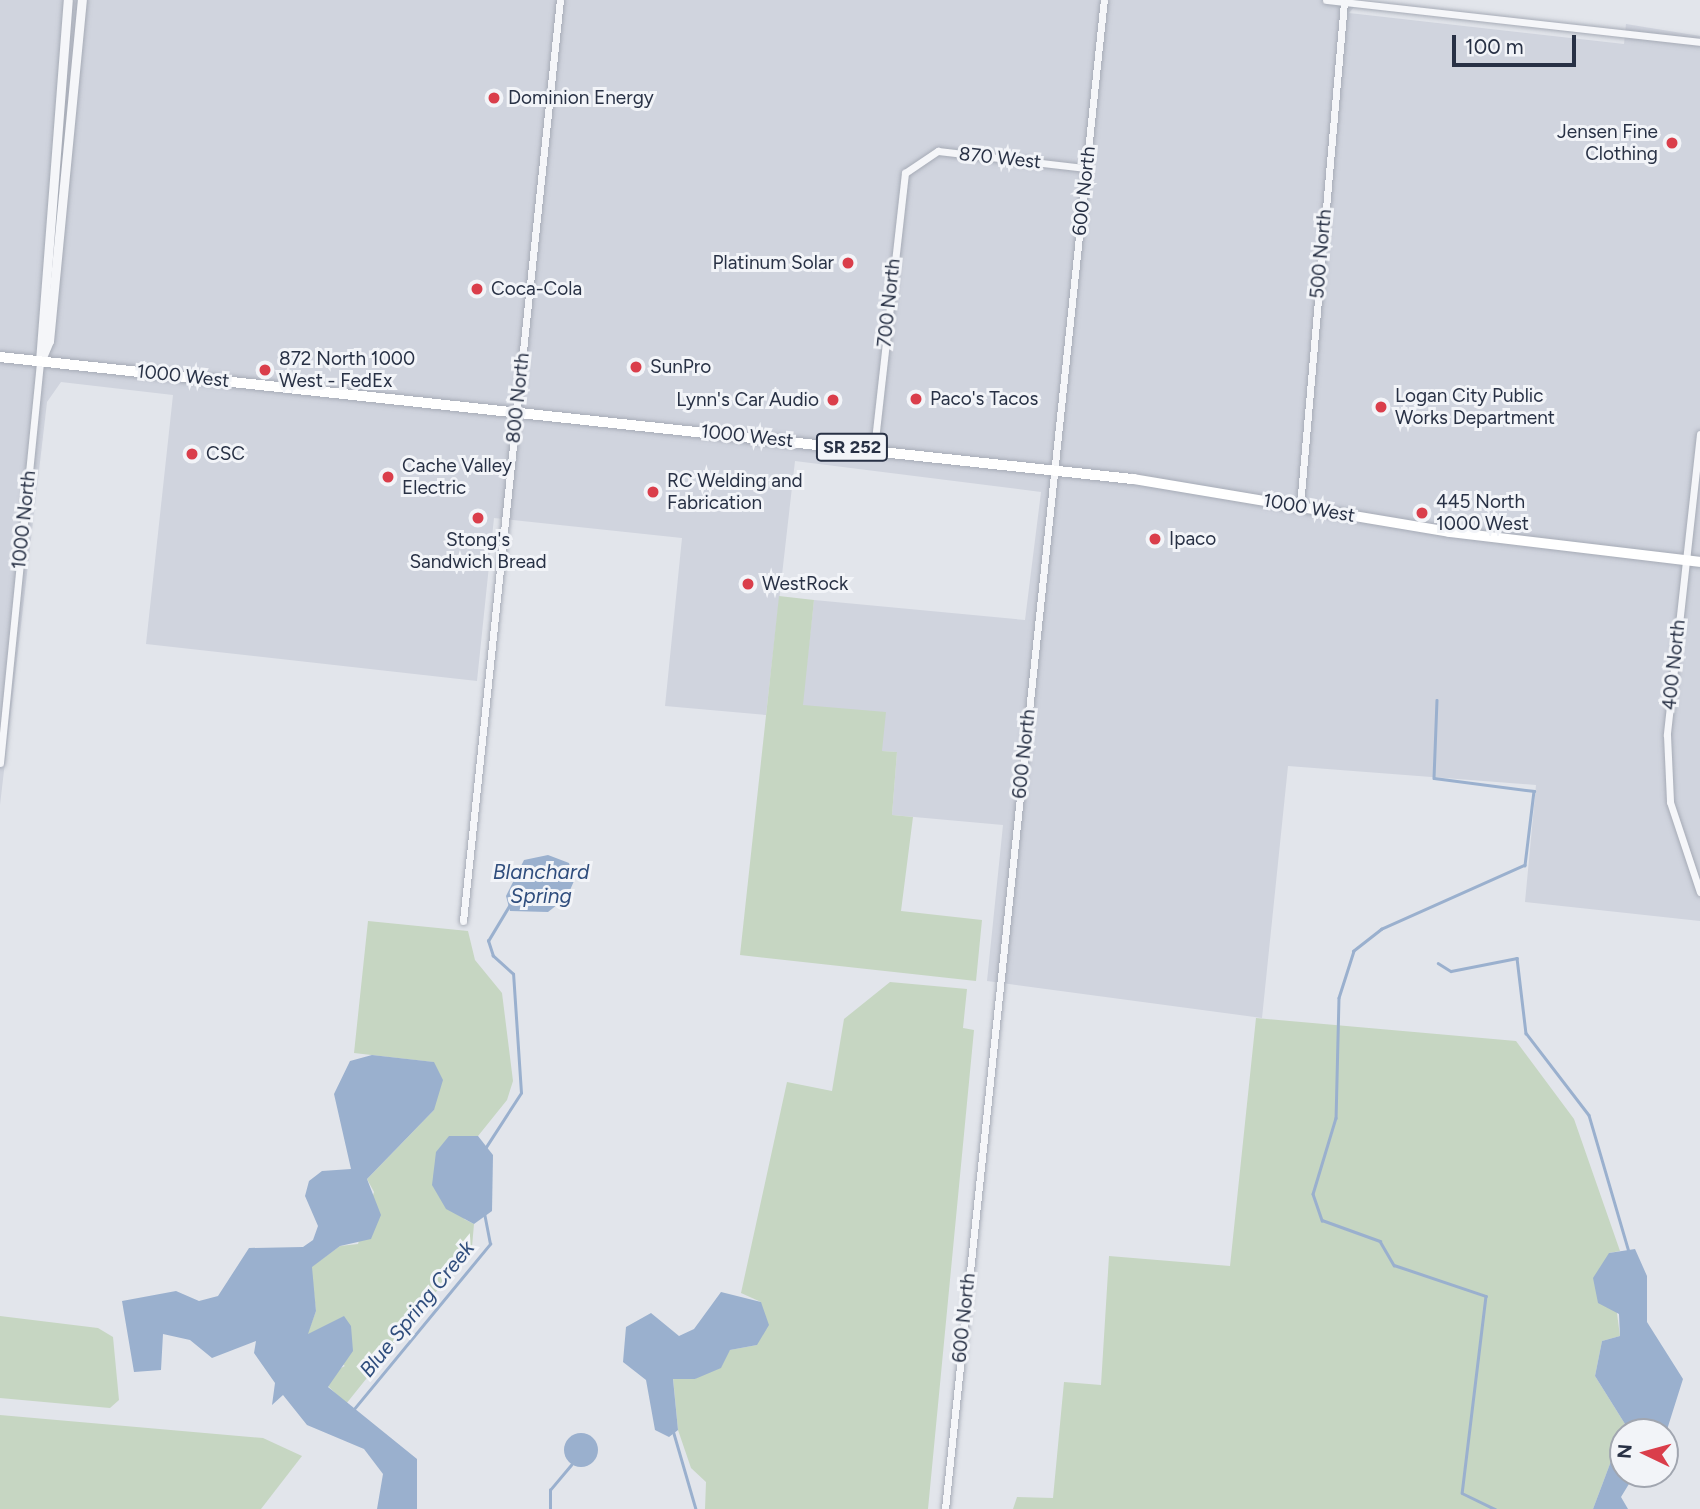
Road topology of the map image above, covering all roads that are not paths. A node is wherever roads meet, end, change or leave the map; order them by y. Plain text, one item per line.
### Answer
1 (68, 0) edge
2 (82, 0) edge
3 (561, 0) edge
4 (1104, 0) edge
5 (1326, 0) edge
6 (1416, 0) edge
7 (1344, 2) junction
8 (1414, 11) junction
9 (1700, 42) edge
10 (916, 163) joint
11 (1086, 168) junction
12 (0, 357) edge
13 (40, 362) junction
14 (517, 412) junction
15 (1700, 434) edge
16 (874, 449) junction
17 (1055, 471) junction
18 (1300, 506) junction
19 (1686, 560) junction
20 (1700, 562) edge
21 (0, 763) edge
22 (1700, 892) edge
23 (463, 921) dead end
24 (945, 1509) edge

1 - 13 street, 1000 North
2 - 13 street, 1000 North
3 - 14 street, 800 North
4 - 11 street, 600 North
5 - 7 street
6 - 8 street
7 - 8 street
7 - 18 street, 500 North
8 - 9 street
10 - 11 street, 870 West
10 - 16 street, 700 North
11 - 17 street, 600 North
12 - 13 main road, 1000 West / SR 252
13 - 14 main road, 1000 West / SR 252
13 - 21 street, 1000 North
14 - 16 main road, 1000 West / SR 252
14 - 23 street, 800 North
15 - 19 street, 400 North
16 - 17 main road, 1000 West / SR 252
17 - 18 main road, 1000 West / SR 252
17 - 24 street, 600 North
18 - 19 main road, 1000 West / SR 252
19 - 20 main road, 1000 West / SR 252
19 - 22 street, 400 North

